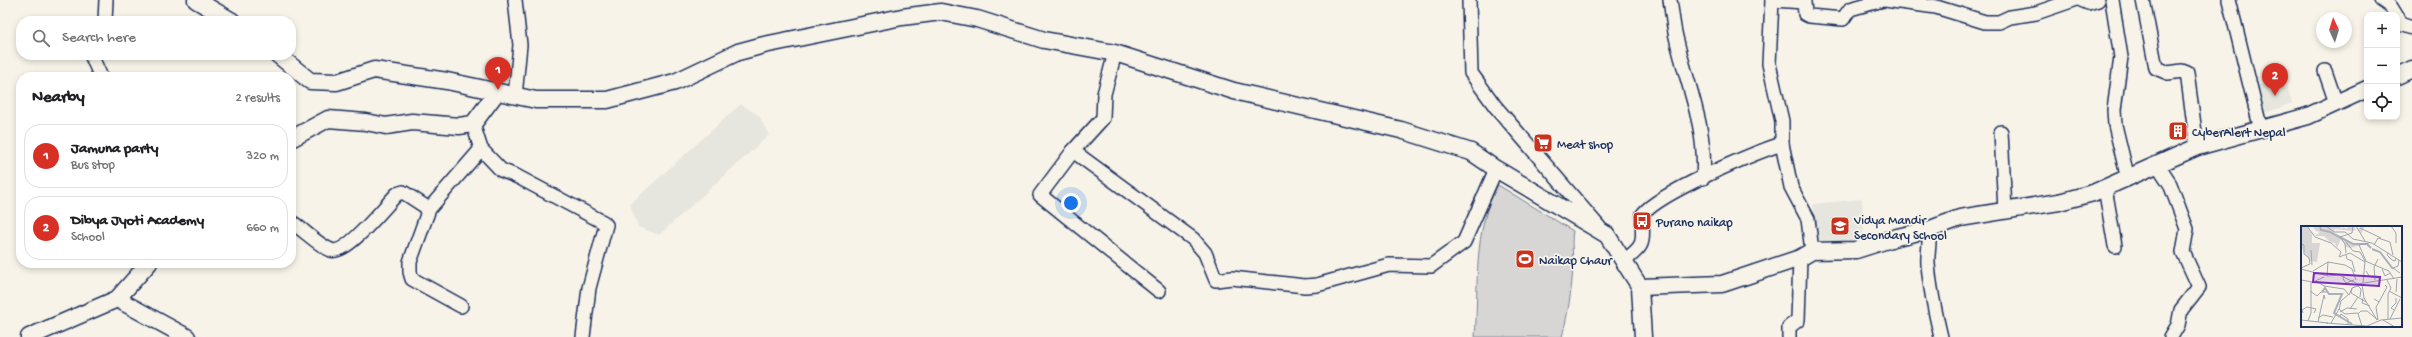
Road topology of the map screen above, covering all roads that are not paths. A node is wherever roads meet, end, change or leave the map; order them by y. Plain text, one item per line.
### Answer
1 (106, 0) edge
2 (196, 0) edge
3 (515, 0) edge
4 (1469, 0) edge
5 (1670, 0) edge
6 (1772, 0) edge
7 (1884, 0) edge
8 (2074, 0) edge
9 (2081, 0) edge
10 (2098, 0) edge
11 (2112, 0) edge
12 (2143, 0) edge
13 (2230, 0) edge
14 (2381, 0) edge
15 (2394, 12) edge
16 (105, 16) edge
17 (223, 16) edge
18 (2400, 24) edge
19 (2412, 28) edge
20 (1115, 53) junction
21 (93, 60) edge
22 (284, 60) edge
23 (2412, 69) edge
24 (2325, 71) dead end
25 (99, 72) edge
26 (2400, 75) edge
27 (2364, 91) edge
28 (497, 92) junction
29 (514, 96) junction
30 (2336, 103) junction
31 (473, 124) junction
32 (2261, 130) junction
33 (2001, 132) dead end
34 (296, 136) edge
35 (1782, 144) junction
36 (2197, 146) junction
37 (480, 148) junction
38 (1073, 151) junction
39 (2157, 164) junction
40 (1496, 169) junction
41 (1703, 178) junction
42 (2128, 179) junction
43 (2105, 188) junction
44 (429, 209) junction
45 (2005, 211) junction
46 (296, 225) edge
47 (1928, 230) junction
48 (1607, 235) junction
49 (2115, 246) dead end
50 (1806, 254) junction
51 (1624, 261) junction
52 (144, 268) edge
53 (1640, 287) junction
54 (1159, 291) dead end
55 (117, 298) junction
56 (461, 306) dead end
57 (171, 333) edge
58 (29, 337) edge
59 (187, 337) edge
60 (583, 337) edge
61 (1643, 337) edge
62 (1790, 337) edge
63 (1941, 337) edge
64 (2171, 337) edge

1 - 16 street
2 - 17 street
3 - 29 street
4 - 48 street
5 - 41 street
6 - 7 street
6 - 35 street
7 - 8 street
9 - 10 street
11 - 42 street
12 - 36 street
13 - 32 street
14 - 15 street
18 - 19 street
20 - 29 street
20 - 38 street
20 - 40 street
21 - 25 street
22 - 28 street
23 - 26 street
24 - 30 street
27 - 30 street
28 - 29 street
28 - 31 street
30 - 32 street
31 - 34 street
31 - 37 street
32 - 36 street
33 - 45 street
35 - 41 street
35 - 50 street
36 - 39 street
37 - 44 street
37 - 60 street
38 - 40 street
38 - 54 street
39 - 42 street
39 - 64 street
40 - 48 street
41 - 51 street
42 - 43 street
43 - 45 street
43 - 49 street
44 - 46 street
44 - 56 street
45 - 47 street
47 - 50 street
47 - 63 street
48 - 51 street
50 - 53 street
50 - 62 street
51 - 53 street
52 - 55 street
53 - 61 street
55 - 57 street
55 - 58 street
57 - 59 street

